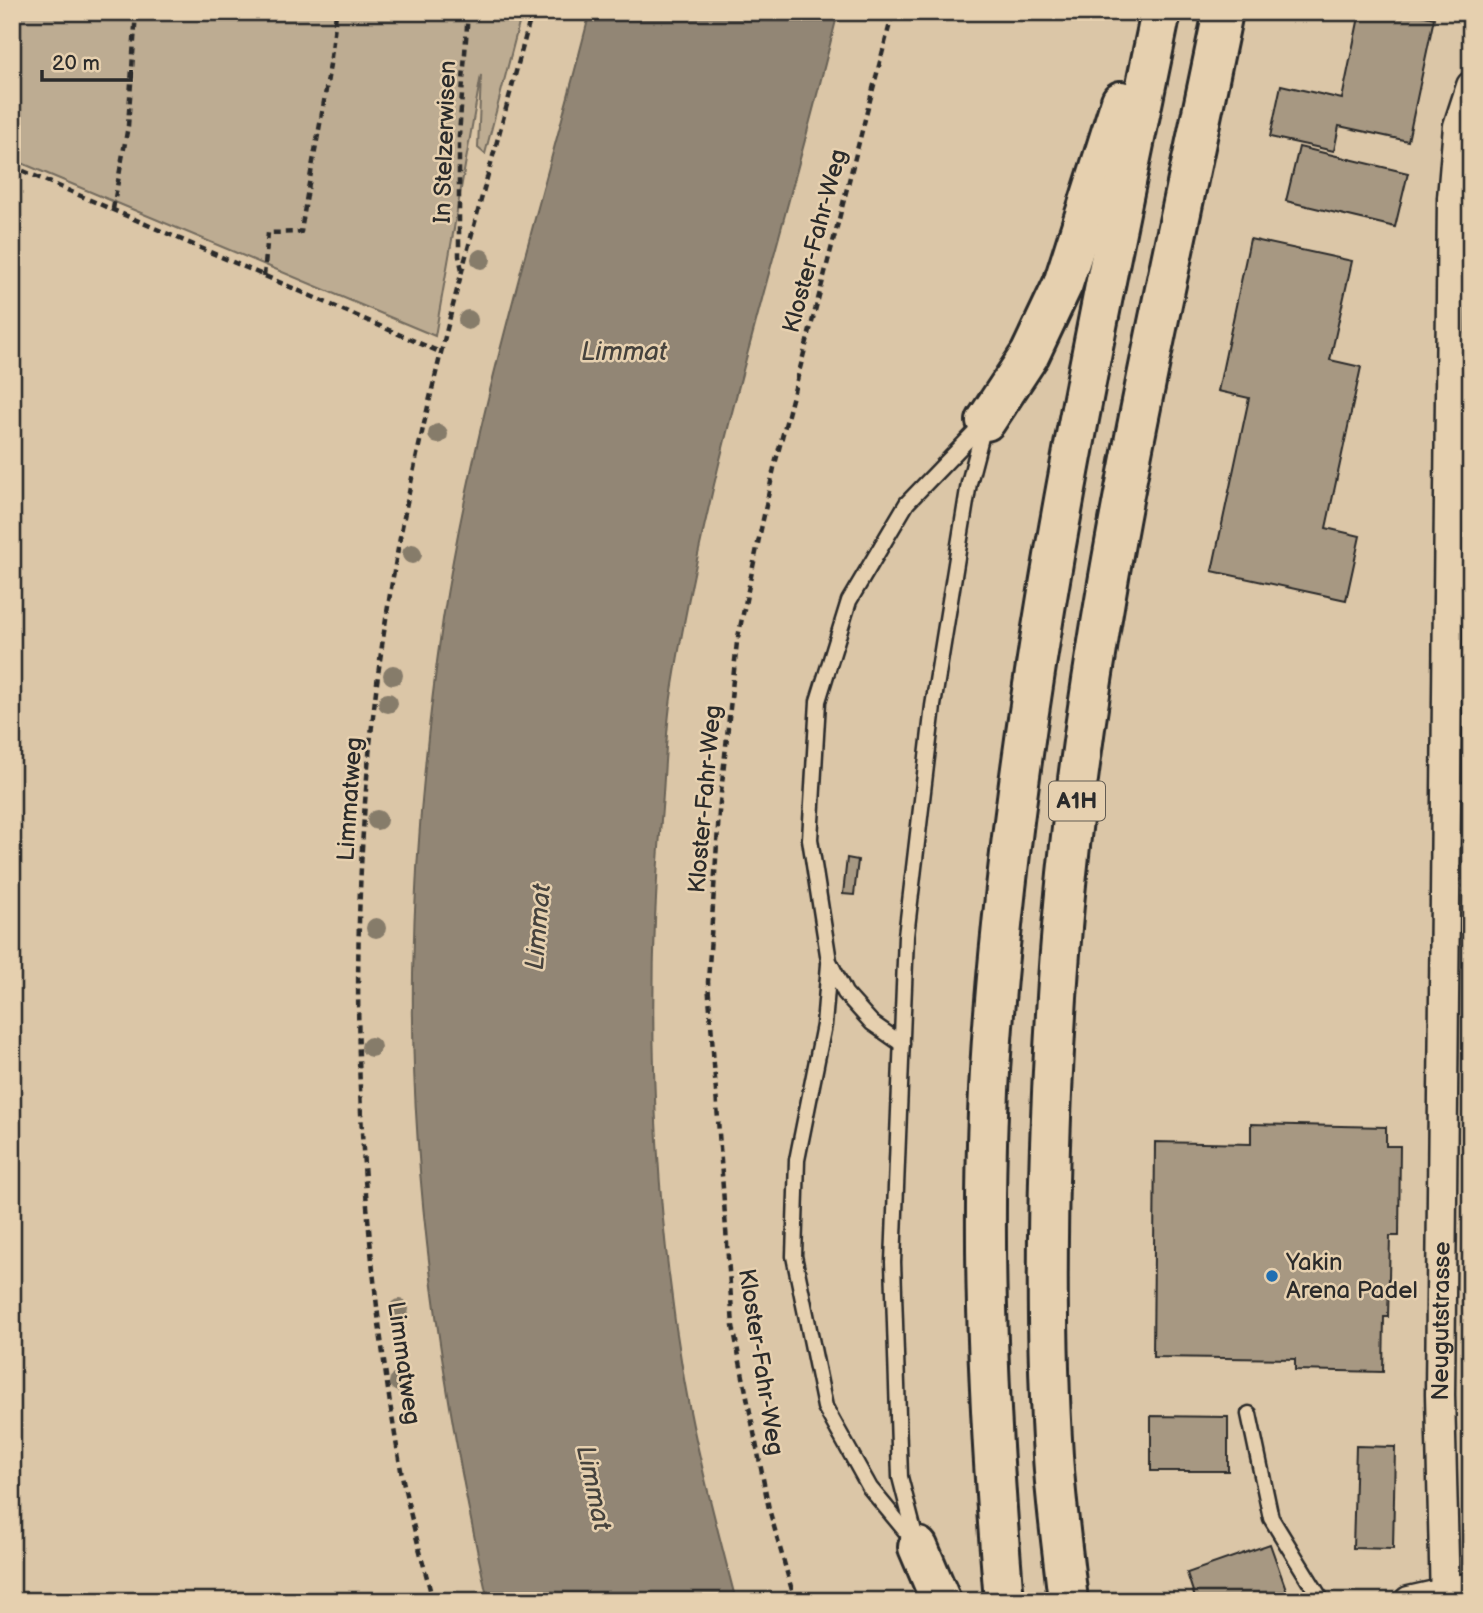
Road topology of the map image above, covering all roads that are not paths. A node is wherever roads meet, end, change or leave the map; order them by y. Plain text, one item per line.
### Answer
1 (1150, 12) edge
2 (1161, 12) edge
3 (1223, 12) edge
4 (1471, 86) edge
5 (986, 421) junction
6 (1458, 791) edge
7 (829, 961) junction
8 (902, 1044) junction
9 (1249, 1414) dead end
10 (918, 1547) junction
11 (1453, 1593) edge
12 (941, 1601) edge
13 (1004, 1601) edge
14 (1068, 1601) edge
15 (1322, 1601) edge
16 (1409, 1601) edge

1 - 5 highway
2 - 13 highway, A1H
3 - 14 highway, A1H
4 - 6 street, Neugutstrasse
5 - 7 lane
5 - 8 lane
6 - 11 street, Neugutstrasse
7 - 8 lane
7 - 10 lane
8 - 10 lane
9 - 15 lane
10 - 12 highway
11 - 16 street

